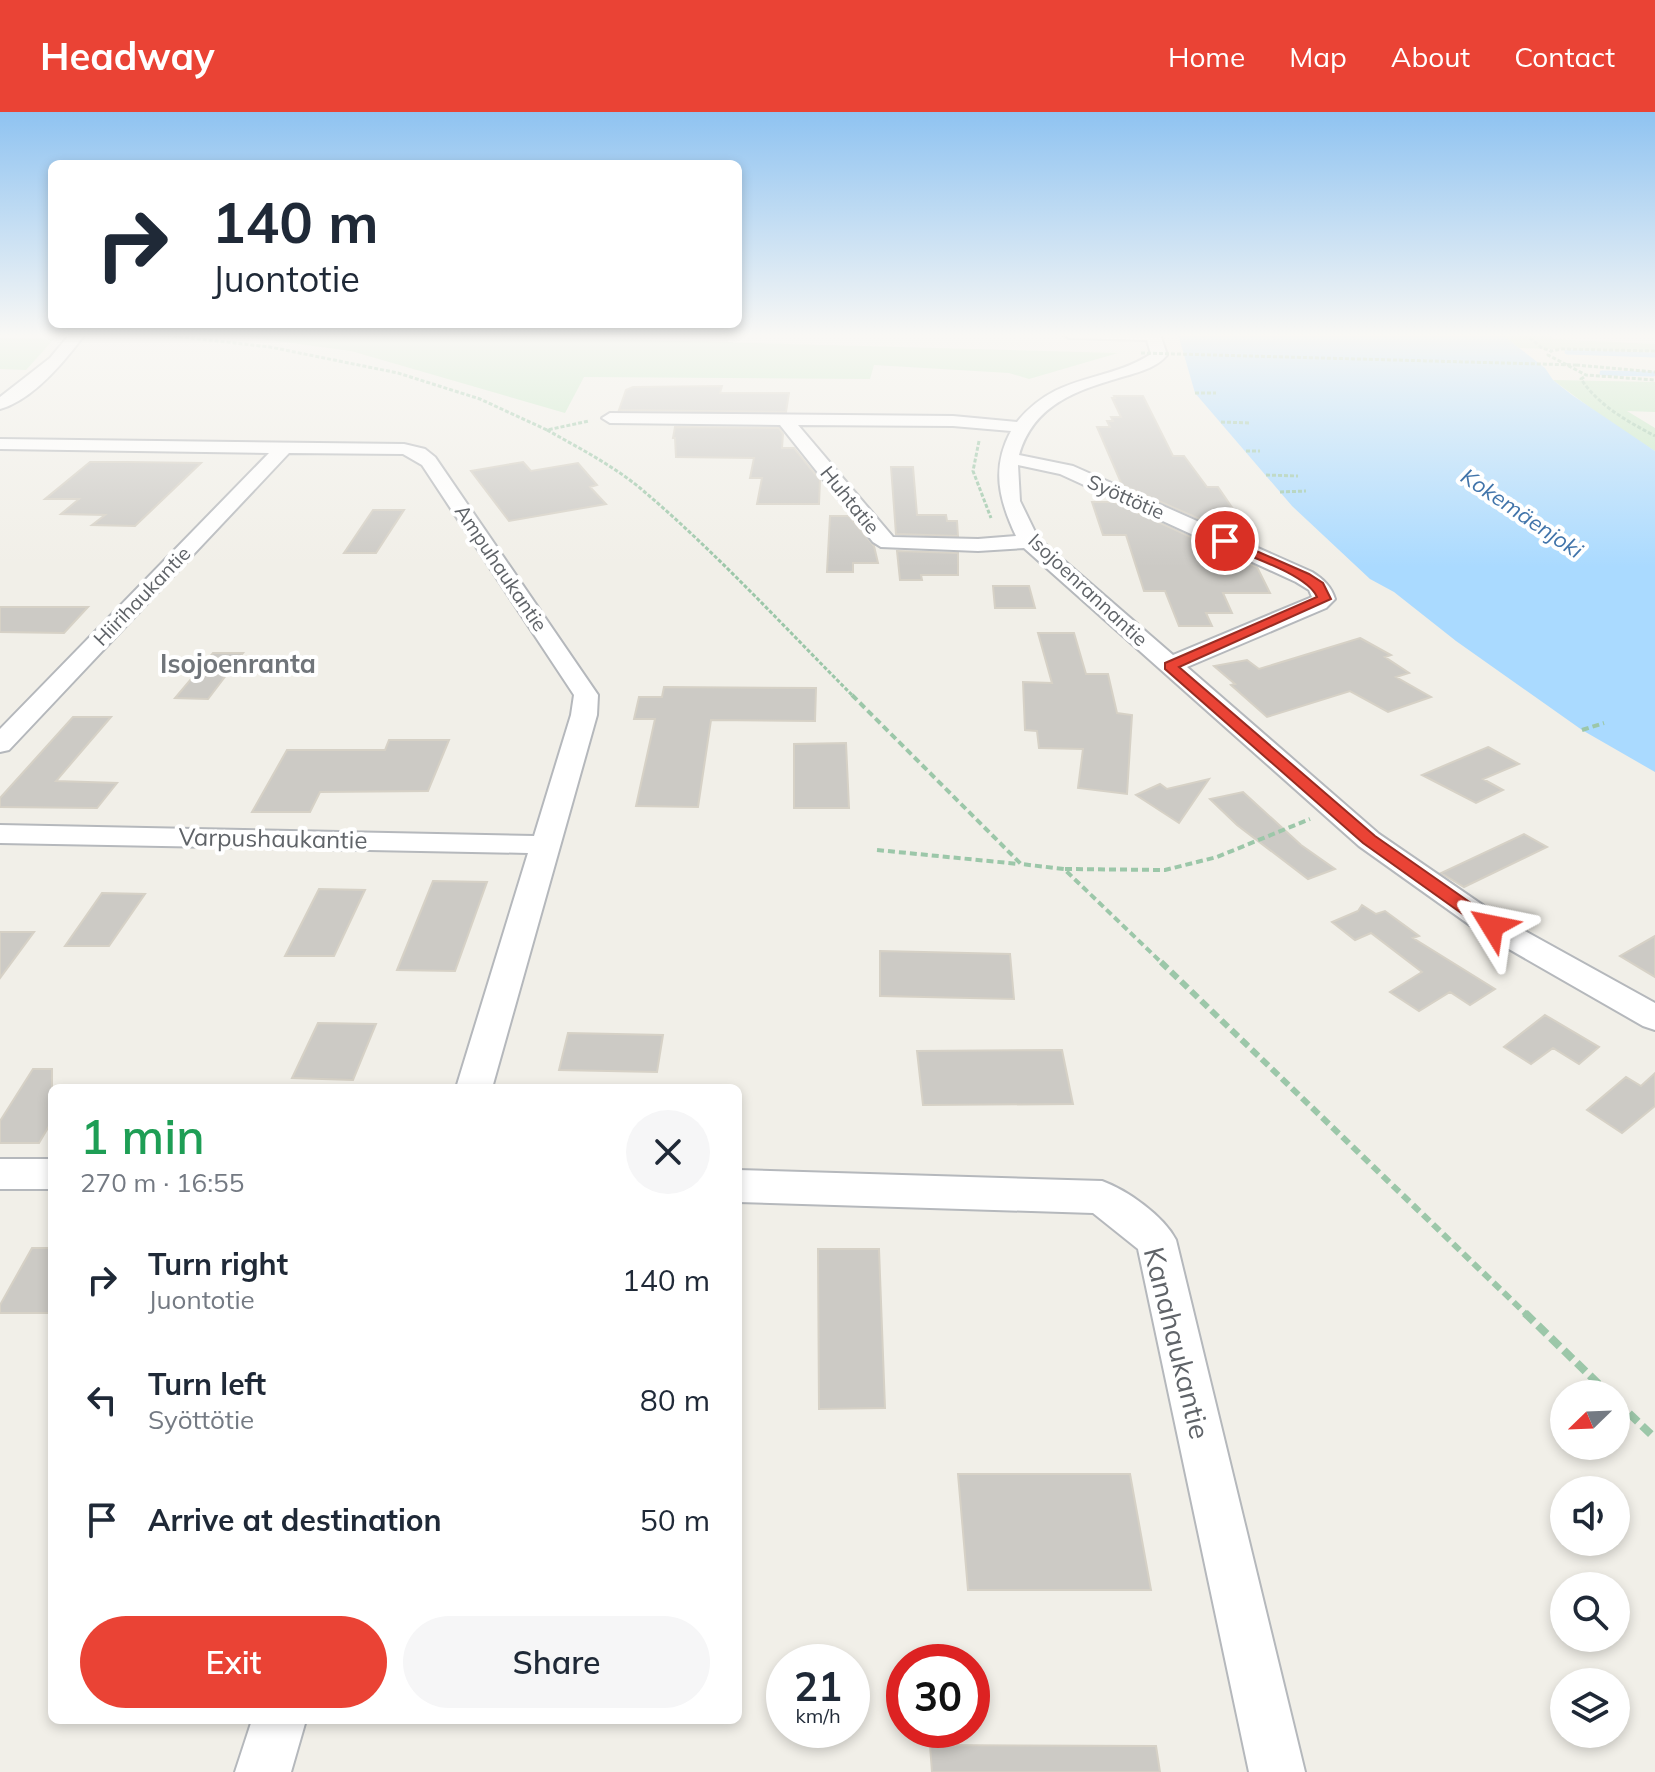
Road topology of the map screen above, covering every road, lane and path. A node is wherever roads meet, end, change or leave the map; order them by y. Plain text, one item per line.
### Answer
1 (507, 411) edge
2 (1034, 411) edge
3 (1616, 411) edge
4 (610, 418) joint
5 (785, 420) junction
6 (1221, 422) dead end
7 (1250, 423) dead end
8 (1019, 427) junction
9 (547, 430) junction
10 (1655, 436) edge
11 (0, 444) edge
12 (284, 448) junction
13 (1246, 451) dead end
14 (1260, 451) dead end
15 (1009, 458) junction
16 (1266, 475) dead end
17 (1298, 476) dead end
18 (1306, 491) dead end
19 (1280, 492) dead end
20 (1029, 541) junction
21 (1169, 666) junction
22 (1604, 723) dead end
23 (1582, 730) dead end
24 (0, 744) edge
25 (1312, 818) dead end
26 (0, 834) edge
27 (545, 845) junction
28 (877, 850) dead end
29 (1021, 864) junction
30 (1064, 869) junction
31 (1655, 1018) edge
32 (475, 1084) edge
33 (0, 1174) edge
34 (48, 1174) edge
35 (742, 1186) edge
36 (1594, 1380) edge
37 (1630, 1414) edge
38 (1655, 1438) edge
39 (278, 1724) edge
40 (263, 1772) edge
41 (1277, 1772) edge

1 - 9 path
2 - 8 street
3 - 10 path
4 - 5 street
4 - 9 path
5 - 8 street
5 - 20 street, Huhtatie
6 - 7 path
8 - 15 street, Isojoenrannantie
9 - 29 path
11 - 12 street, Ampuhaukantie
12 - 24 street, Hiirihaukantie
12 - 27 street, Ampuhaukantie
13 - 14 path
15 - 20 street, Isojoenrannantie
15 - 21 street, Syöttötie
16 - 17 path
18 - 19 path
20 - 21 street, Isojoenrannantie
21 - 31 street, Isojoenrannantie
22 - 23 path
25 - 30 path
26 - 27 street, Varpushaukantie
27 - 32 street, Ampuhaukantie
28 - 29 path
29 - 30 path
30 - 36 path
33 - 34 street
35 - 41 street, Kanahaukantie
37 - 38 path
39 - 40 street

